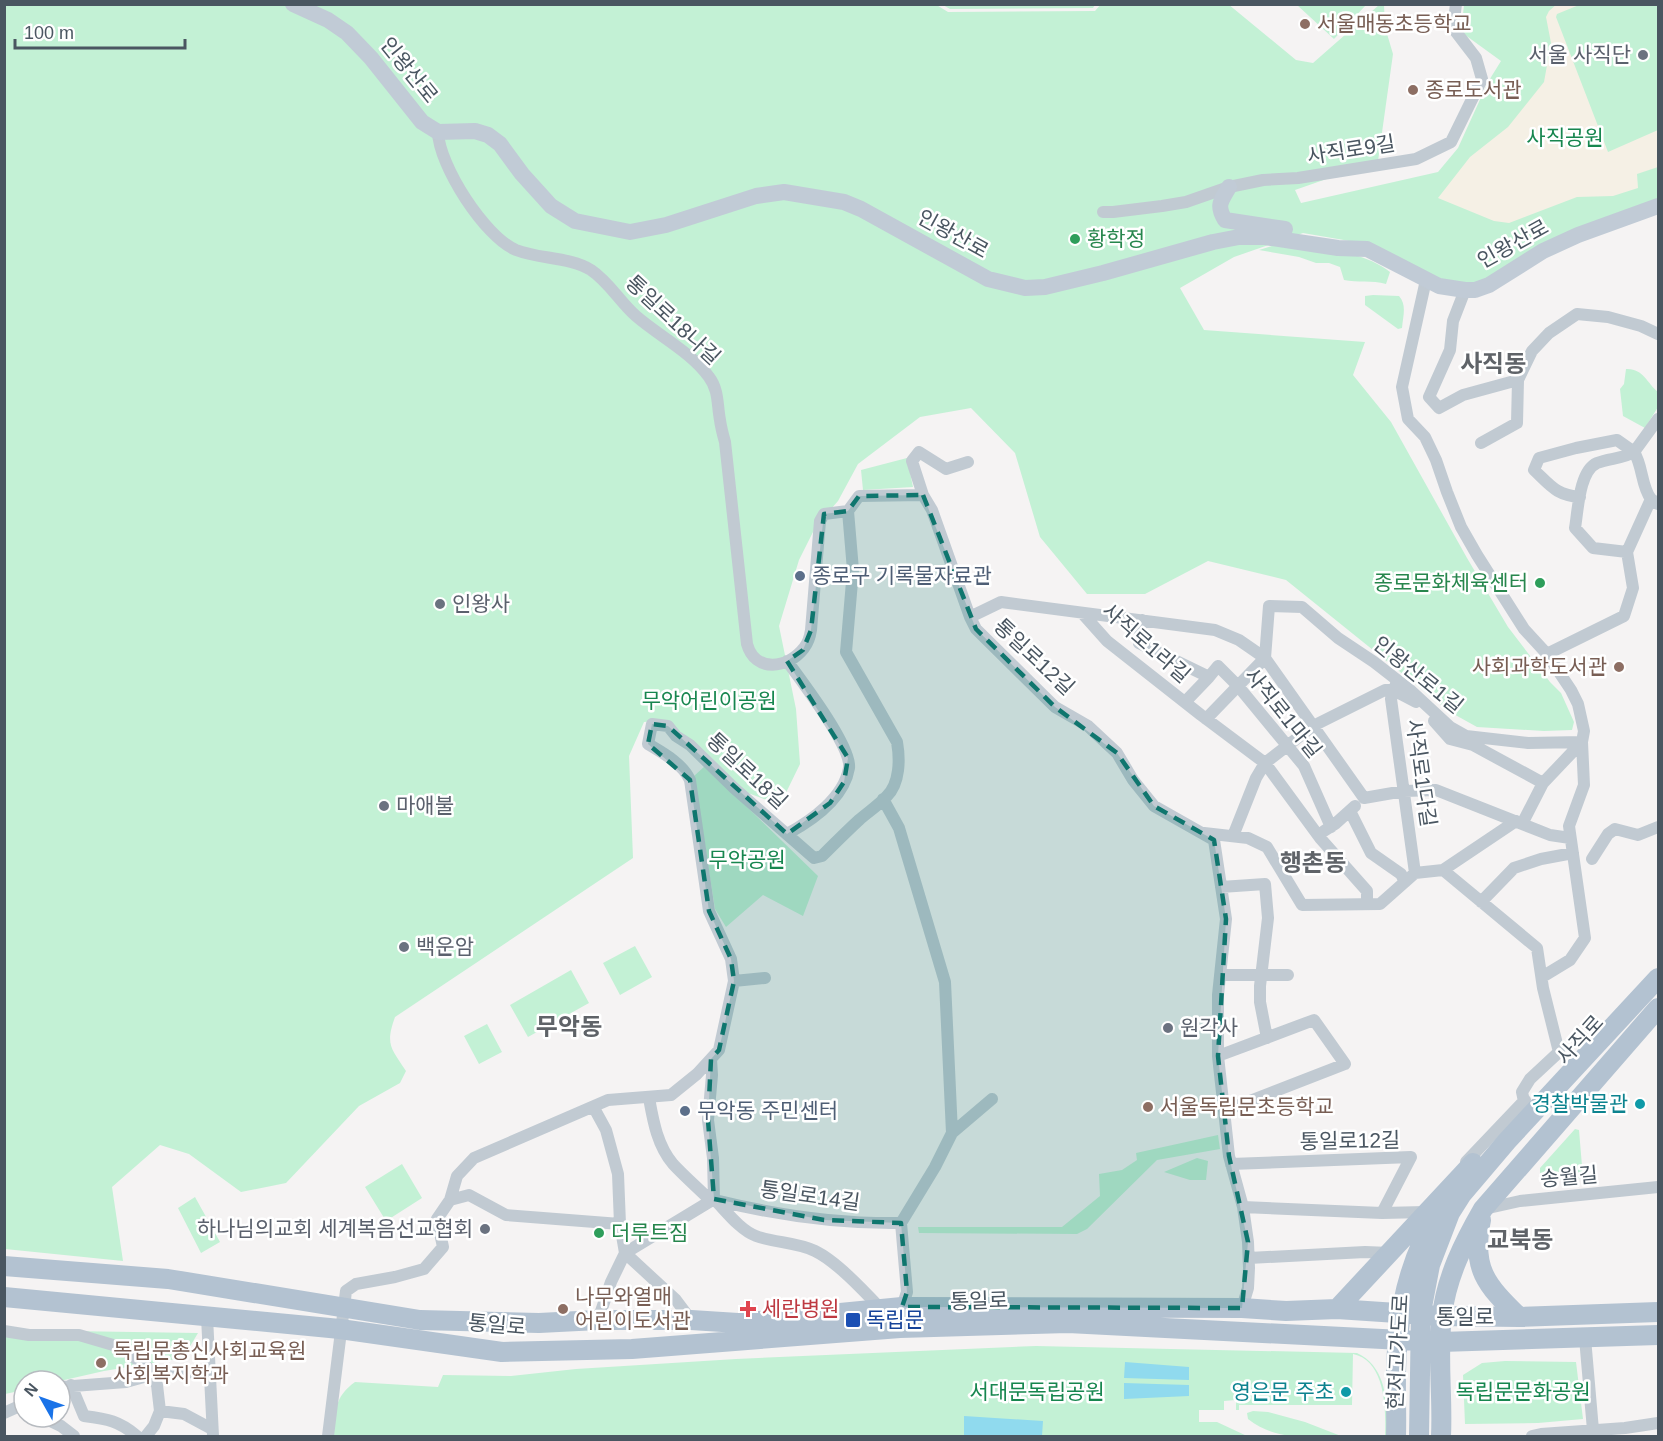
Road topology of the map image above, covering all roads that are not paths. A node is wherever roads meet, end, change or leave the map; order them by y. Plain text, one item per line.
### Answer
1 (293, 4) edge
2 (1456, 4) edge
3 (438, 132) junction
4 (1229, 186) junction
5 (1659, 206) edge
6 (1103, 212) dead end
7 (1368, 249) junction
8 (1426, 280) junction
9 (1465, 290) junction
10 (1659, 334) edge
11 (1518, 380) junction
12 (1659, 419) edge
13 (1481, 443) dead end
14 (1634, 452) junction
15 (968, 462) dead end
16 (923, 495) junction
17 (1580, 497) junction
18 (1655, 501) edge
19 (848, 511) junction
20 (1627, 552) junction
21 (1082, 613) junction
22 (970, 617) junction
23 (1142, 620) junction
24 (1547, 654) junction
25 (1265, 658) junction
26 (787, 661) junction
27 (1209, 677) junction
28 (1395, 685) junction
29 (1238, 686) junction
30 (1185, 702) junction
31 (1206, 719) junction
32 (1313, 726) junction
33 (1582, 742) junction
34 (1289, 746) junction
35 (1265, 763) junction
36 (1543, 783) junction
37 (1404, 791) junction
38 (1364, 798) junction
39 (883, 799) junction
40 (1350, 811) junction
41 (1519, 822) junction
42 (1331, 827) junction
43 (1659, 827) edge
44 (1201, 833) junction
45 (787, 834) junction
46 (1318, 834) junction
47 (1233, 836) junction
48 (1570, 838) junction
49 (1573, 854) junction
50 (1592, 859) dead end
51 (1443, 870) junction
52 (1415, 873) junction
53 (1405, 882) junction
54 (1221, 887) junction
55 (1481, 902) junction
56 (1367, 904) junction
57 (1659, 964) edge
58 (1220, 975) junction
59 (1261, 975) junction
60 (1288, 975) dead end
61 (1542, 977) junction
62 (765, 978) dead end
63 (1659, 978) edge
64 (734, 981) junction
65 (1659, 988) edge
66 (1659, 993) edge
67 (1659, 1008) edge
68 (1630, 1013) junction
69 (1267, 1038) junction
70 (1218, 1056) junction
71 (711, 1059) junction
72 (649, 1098) junction
73 (992, 1099) dead end
74 (594, 1108) junction
75 (1224, 1111) junction
76 (1527, 1114) junction
77 (952, 1132) junction
78 (1231, 1164) junction
79 (1464, 1173) junction
80 (1659, 1187) edge
81 (1484, 1198) junction
82 (450, 1200) junction
83 (712, 1200) junction
84 (1520, 1201) junction
85 (1242, 1207) junction
86 (1425, 1212) junction
87 (1382, 1213) junction
88 (901, 1223) junction
89 (620, 1224) junction
90 (1427, 1232) junction
91 (625, 1253) junction
92 (1390, 1253) junction
93 (1459, 1255) junction
94 (1248, 1258) junction
95 (4, 1266) edge
96 (4, 1297) edge
97 (343, 1306) junction
98 (902, 1307) junction
99 (1242, 1308) junction
100 (881, 1309) junction
101 (1337, 1309) junction
102 (1659, 1312) edge
103 (1401, 1313) junction
104 (1442, 1316) junction
105 (207, 1317) junction
106 (1519, 1317) junction
107 (598, 1320) junction
108 (691, 1320) junction
109 (900, 1328) junction
110 (340, 1329) junction
111 (4, 1331) edge
112 (1659, 1335) edge
113 (1369, 1337) junction
114 (1585, 1338) junction
115 (1398, 1339) junction
116 (1479, 1341) junction
117 (1441, 1342) junction
118 (1396, 1362) junction
119 (208, 1371) junction
120 (151, 1375) junction
121 (72, 1386) edge
122 (72, 1396) edge
123 (1398, 1401) junction
124 (160, 1411) junction
125 (1659, 1423) edge
126 (1441, 1428) edge
127 (1593, 1430) junction
128 (212, 1433) edge
129 (137, 1437) edge
130 (146, 1437) edge
131 (328, 1437) edge
132 (1396, 1437) edge
133 (1419, 1437) edge
134 (1430, 1437) edge
135 (1532, 1437) edge

1 - 3 street, 인왕산로
2 - 4 street, 사직로9길
3 - 7 street, 인왕산로
3 - 26 street, 통일로18나길
4 - 6 street, 사직로9길
4 - 7 street
5 - 9 street, 인왕산로
7 - 8 street, 인왕산로
8 - 9 street, 인왕산로
8 - 24 street
9 - 11 street
10 - 11 street
11 - 13 street
12 - 14 street
14 - 17 street
14 - 17 street
14 - 18 street
15 - 16 street, 통일로12길
16 - 19 street
16 - 22 street, 통일로12길
17 - 20 street
18 - 20 street
19 - 26 street
19 - 39 street, 통일로18길
20 - 24 street
21 - 22 street
21 - 23 street
21 - 30 street, 사직로1라길
22 - 44 street, 통일로12길
23 - 25 street
23 - 27 street, 사직로1마길
24 - 33 street
25 - 28 street, 인왕산로1길
25 - 29 street
25 - 32 street
26 - 45 street
27 - 29 street, 사직로1마길
27 - 30 street, 사직로1라길
28 - 32 street
28 - 33 street, 인왕산로1길
28 - 36 street
28 - 37 street, 사직로1다길
29 - 31 street
29 - 34 street, 사직로1마길
30 - 31 street, 사직로1라길
31 - 35 street, 사직로1라길
32 - 34 street
32 - 38 street
33 - 36 street
33 - 48 street
34 - 35 street
34 - 42 street, 사직로1마길
35 - 46 street, 사직로1라길
35 - 47 street
36 - 41 street
37 - 38 street
37 - 41 street
37 - 52 street, 사직로1다길
38 - 40 street
39 - 45 street, 통일로18길
39 - 77 street
40 - 42 street
40 - 53 street
41 - 48 street
41 - 51 street
42 - 46 street
43 - 50 street
44 - 47 street
44 - 54 street, 통일로12길
45 - 64 street, 통일로18길
46 - 56 street, 사직로1라길
47 - 56 street
48 - 49 street
49 - 55 street
49 - 61 street
51 - 52 street
51 - 55 street
52 - 53 street
53 - 56 street
54 - 58 street, 통일로12길
54 - 59 street
55 - 61 street
57 - 68 main road, 사직로
57 - 76 main road
58 - 59 street
58 - 70 street, 통일로12길
59 - 60 street
59 - 69 street
61 - 76 street
62 - 64 street
63 - 68 main road, 사직로
64 - 71 street, 통일로18길
65 - 68 main road, 사직로
66 - 68 main road, 사직로
67 - 81 main road
68 - 76 main road, 사직로
69 - 70 street
69 - 75 street
70 - 75 street, 통일로12길
71 - 72 street, 통일로18길
71 - 83 street
72 - 74 street, 통일로18길
72 - 83 street, 통일로14길
73 - 77 street
74 - 82 street, 통일로18길
74 - 89 street
75 - 78 street, 통일로12길
76 - 79 main road
76 - 133 main road, 현저고가도로
76 - 134 main road, 현저고가도로
77 - 88 street
78 - 85 street, 통일로12길
78 - 87 street, 통일로12길
79 - 81 street
79 - 86 main road
79 - 90 main road
80 - 84 street, 송월길
81 - 84 street, 송월길
81 - 84 street
81 - 93 main road
81 - 106 main road
82 - 89 street
82 - 97 street, 통일로18길
83 - 88 street, 통일로14길
83 - 91 street
83 - 100 street, 통일로14길
85 - 87 street
85 - 94 street, 통일로12길
86 - 87 street
86 - 92 main road
88 - 98 street
89 - 91 street
90 - 93 main road
90 - 103 main road
91 - 107 street
91 - 108 street
92 - 94 street
92 - 101 main road
93 - 104 main road
94 - 99 street, 통일로12길
95 - 97 main road, 통일로
96 - 105 main road, 통일로
97 - 107 main road, 통일로
97 - 110 street, 통일로18길
98 - 99 main road, 통일로
98 - 100 main road, 통일로
98 - 109 street
99 - 101 main road, 통일로
100 - 108 main road, 통일로
101 - 103 main road, 통일로
102 - 106 main road, 통일로
103 - 104 main road, 통일로
103 - 115 main road
104 - 106 main road, 통일로
104 - 117 main road
105 - 110 main road, 통일로
105 - 119 street
107 - 108 main road, 통일로
109 - 110 main road, 통일로
109 - 113 main road, 통일로
110 - 131 street
111 - 120 street
112 - 114 main road, 통일로
113 - 115 main road, 통일로
113 - 118 main road
114 - 116 main road, 통일로
114 - 127 street
115 - 117 main road, 통일로
115 - 118 main road
116 - 117 main road, 통일로
116 - 126 main road
117 - 126 main road
118 - 123 main road
119 - 120 street
119 - 128 street
120 - 121 street
120 - 124 street
122 - 129 street
123 - 126 main road
123 - 132 main road
124 - 128 street
124 - 130 street
125 - 127 street
127 - 135 street

